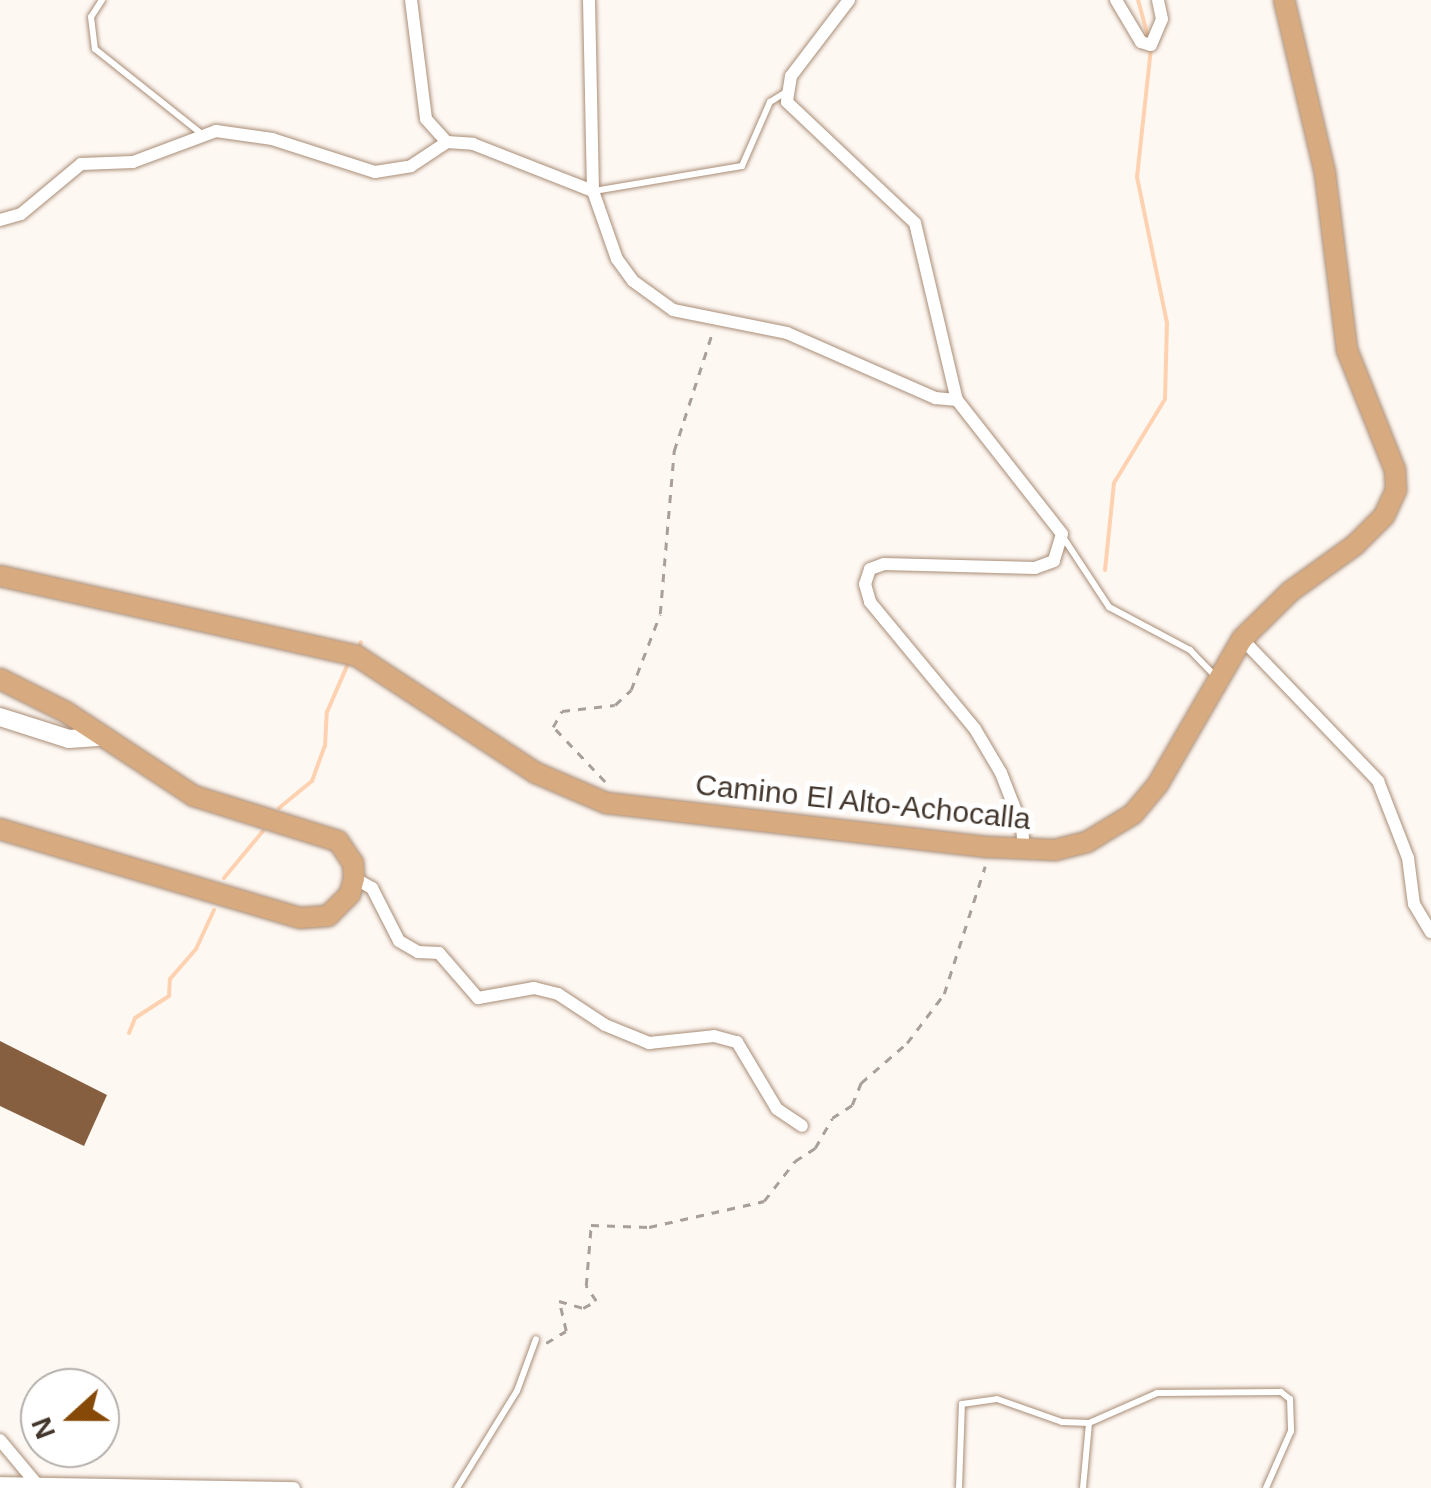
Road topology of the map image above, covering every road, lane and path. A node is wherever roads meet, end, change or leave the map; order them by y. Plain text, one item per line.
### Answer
1 (102, 0) edge
2 (411, 0) edge
3 (589, 0) edge
4 (849, 0) edge
5 (1116, 0) edge
6 (1158, 0) edge
7 (1284, 0) edge
8 (786, 92) junction
9 (202, 134) junction
10 (447, 142) junction
11 (593, 191) junction
12 (0, 220) edge
13 (716, 320) junction
14 (956, 400) junction
15 (1062, 534) junction
16 (0, 576) edge
17 (1242, 639) junction
18 (1216, 677) junction
19 (0, 679) edge
20 (0, 716) edge
21 (98, 737) junction
22 (612, 788) dead end
23 (0, 829) edge
24 (988, 848) junction
25 (1024, 849) junction
26 (354, 878) junction
27 (1431, 932) edge
28 (802, 1126) dead end
29 (536, 1339) joint
30 (1088, 1424) junction
31 (0, 1440) edge
32 (0, 1483) edge
33 (36, 1484) junction
34 (294, 1488) edge
35 (458, 1488) edge
36 (960, 1488) edge
37 (1083, 1488) edge
38 (1266, 1488) edge

1 - 9 lane
2 - 10 street
3 - 11 street
4 - 8 street
5 - 6 street
7 - 17 main road, Camino El Alto-Achocalla
8 - 11 lane
8 - 14 street
9 - 10 street
9 - 12 street
10 - 11 street
11 - 13 street
13 - 14 street
13 - 22 path
14 - 15 street
15 - 18 lane
15 - 25 street
16 - 24 main road, Camino El Alto-Achocalla
17 - 18 main road, Camino El Alto-Achocalla
17 - 27 street
18 - 25 main road, Camino El Alto-Achocalla
19 - 21 main road
20 - 21 main road
21 - 26 main road
23 - 26 main road
24 - 25 main road, Camino El Alto-Achocalla
24 - 29 path
26 - 28 street
29 - 35 lane
30 - 36 lane
30 - 37 lane
30 - 38 lane
31 - 33 street
32 - 33 street
33 - 34 street

